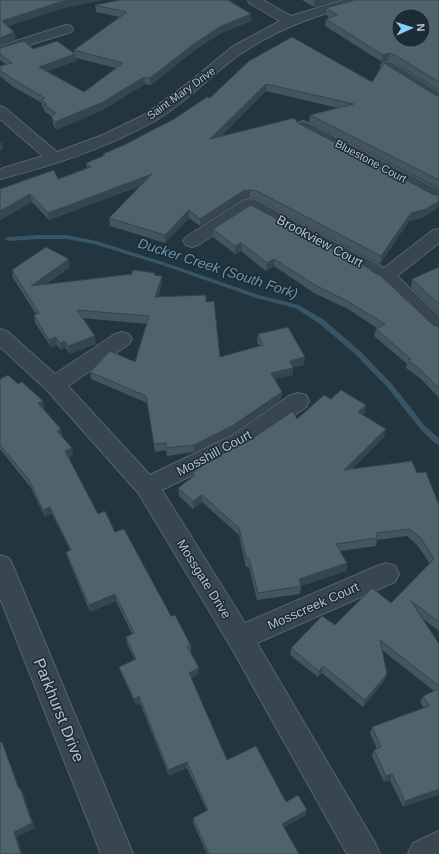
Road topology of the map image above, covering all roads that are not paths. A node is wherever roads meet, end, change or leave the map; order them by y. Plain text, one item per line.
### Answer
1 (254, 0) edge
2 (356, 0) edge
3 (290, 21) junction
4 (66, 29) dead end
5 (0, 50) edge
6 (388, 66) edge
7 (439, 98) edge
8 (0, 111) edge
9 (304, 126) edge
10 (55, 158) junction
11 (0, 174) edge
12 (439, 196) edge
13 (439, 234) edge
14 (192, 241) dead end
15 (385, 276) junction
16 (439, 327) edge
17 (0, 336) edge
18 (122, 339) dead end
19 (54, 385) junction
20 (298, 401) dead end
21 (147, 487) junction
22 (0, 566) edge
23 (386, 574) dead end
24 (240, 638) junction
25 (439, 847) edge
26 (117, 854) edge
27 (364, 854) edge
28 (424, 854) edge

1 - 3 street
2 - 3 street, Saint Mary Drive
3 - 10 street, Saint Mary Drive
4 - 5 street
6 - 7 street
8 - 10 street
9 - 12 street, Bluestone Court
10 - 11 street, Saint Mary Drive
13 - 15 street
14 - 15 street, Brookview Court
15 - 16 street, Brookview Court
17 - 19 street, Mossgate Drive
18 - 19 street
19 - 21 street, Mossgate Drive
20 - 21 street, Mosshill Court
21 - 24 street, Mossgate Drive
22 - 26 street, Parkhurst Drive
23 - 24 street, Mosscreek Court
24 - 27 street, Mossgate Drive
25 - 28 street

